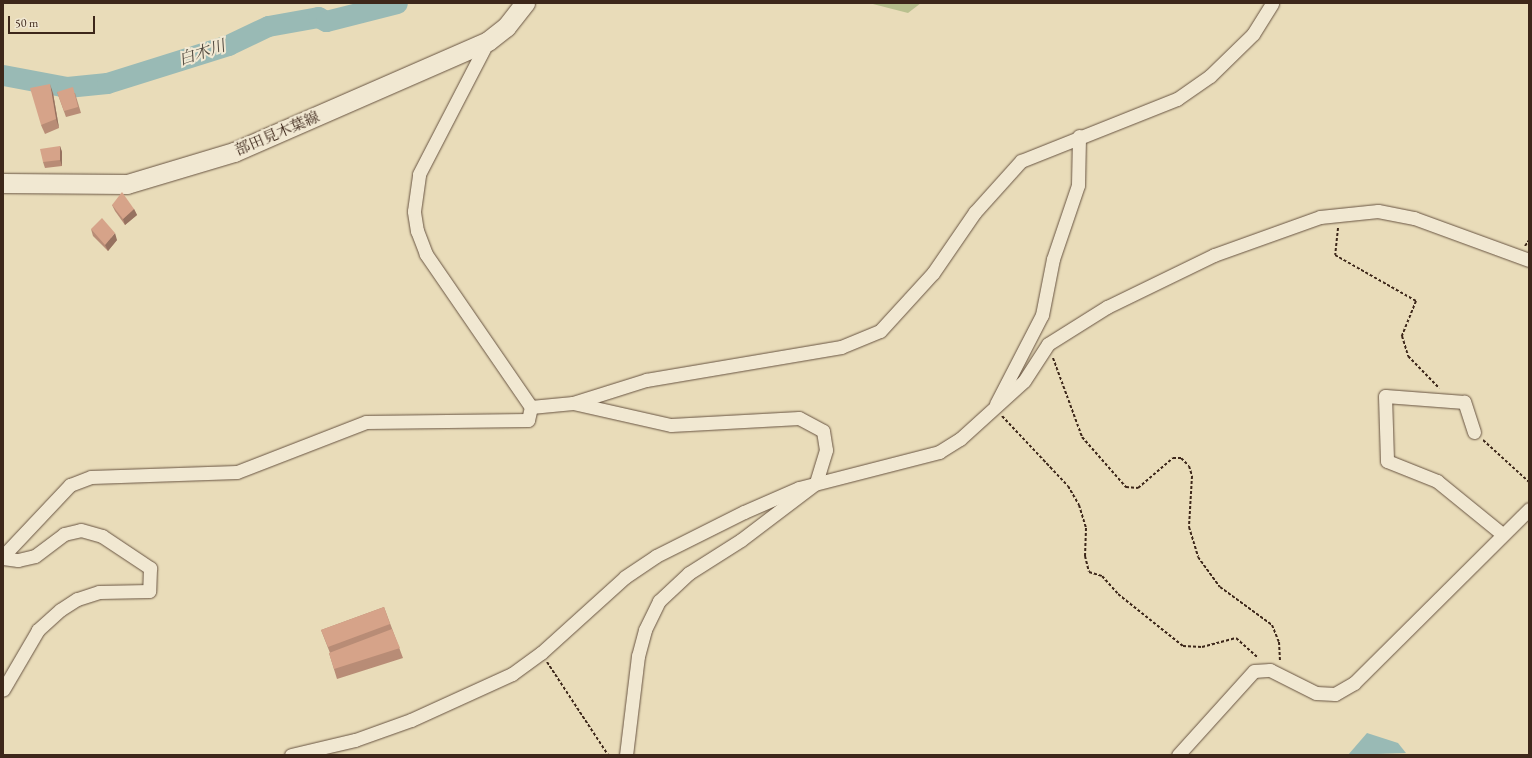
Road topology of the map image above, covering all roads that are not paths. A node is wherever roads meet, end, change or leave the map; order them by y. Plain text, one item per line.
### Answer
1 (525, 3) edge
2 (1272, 3) edge
3 (488, 41) junction
4 (1079, 136) junction
5 (3, 183) edge
6 (1529, 260) edge
7 (573, 403) junction
8 (531, 407) junction
9 (996, 410) junction
10 (1474, 432) road end
11 (816, 483) junction
12 (1529, 509) edge
13 (1502, 533) junction
14 (3, 557) edge
15 (3, 690) edge
16 (291, 755) edge
17 (626, 755) edge
18 (1178, 755) edge

1 - 3 main road, 部田見木葉線
2 - 4 street
3 - 5 main road, 部田見木葉線
3 - 8 street
4 - 7 street
4 - 9 street
6 - 9 street
7 - 8 street
7 - 11 street
8 - 14 street
9 - 11 street
10 - 13 street
11 - 16 street
11 - 17 street
12 - 13 street
13 - 18 street
14 - 15 street

